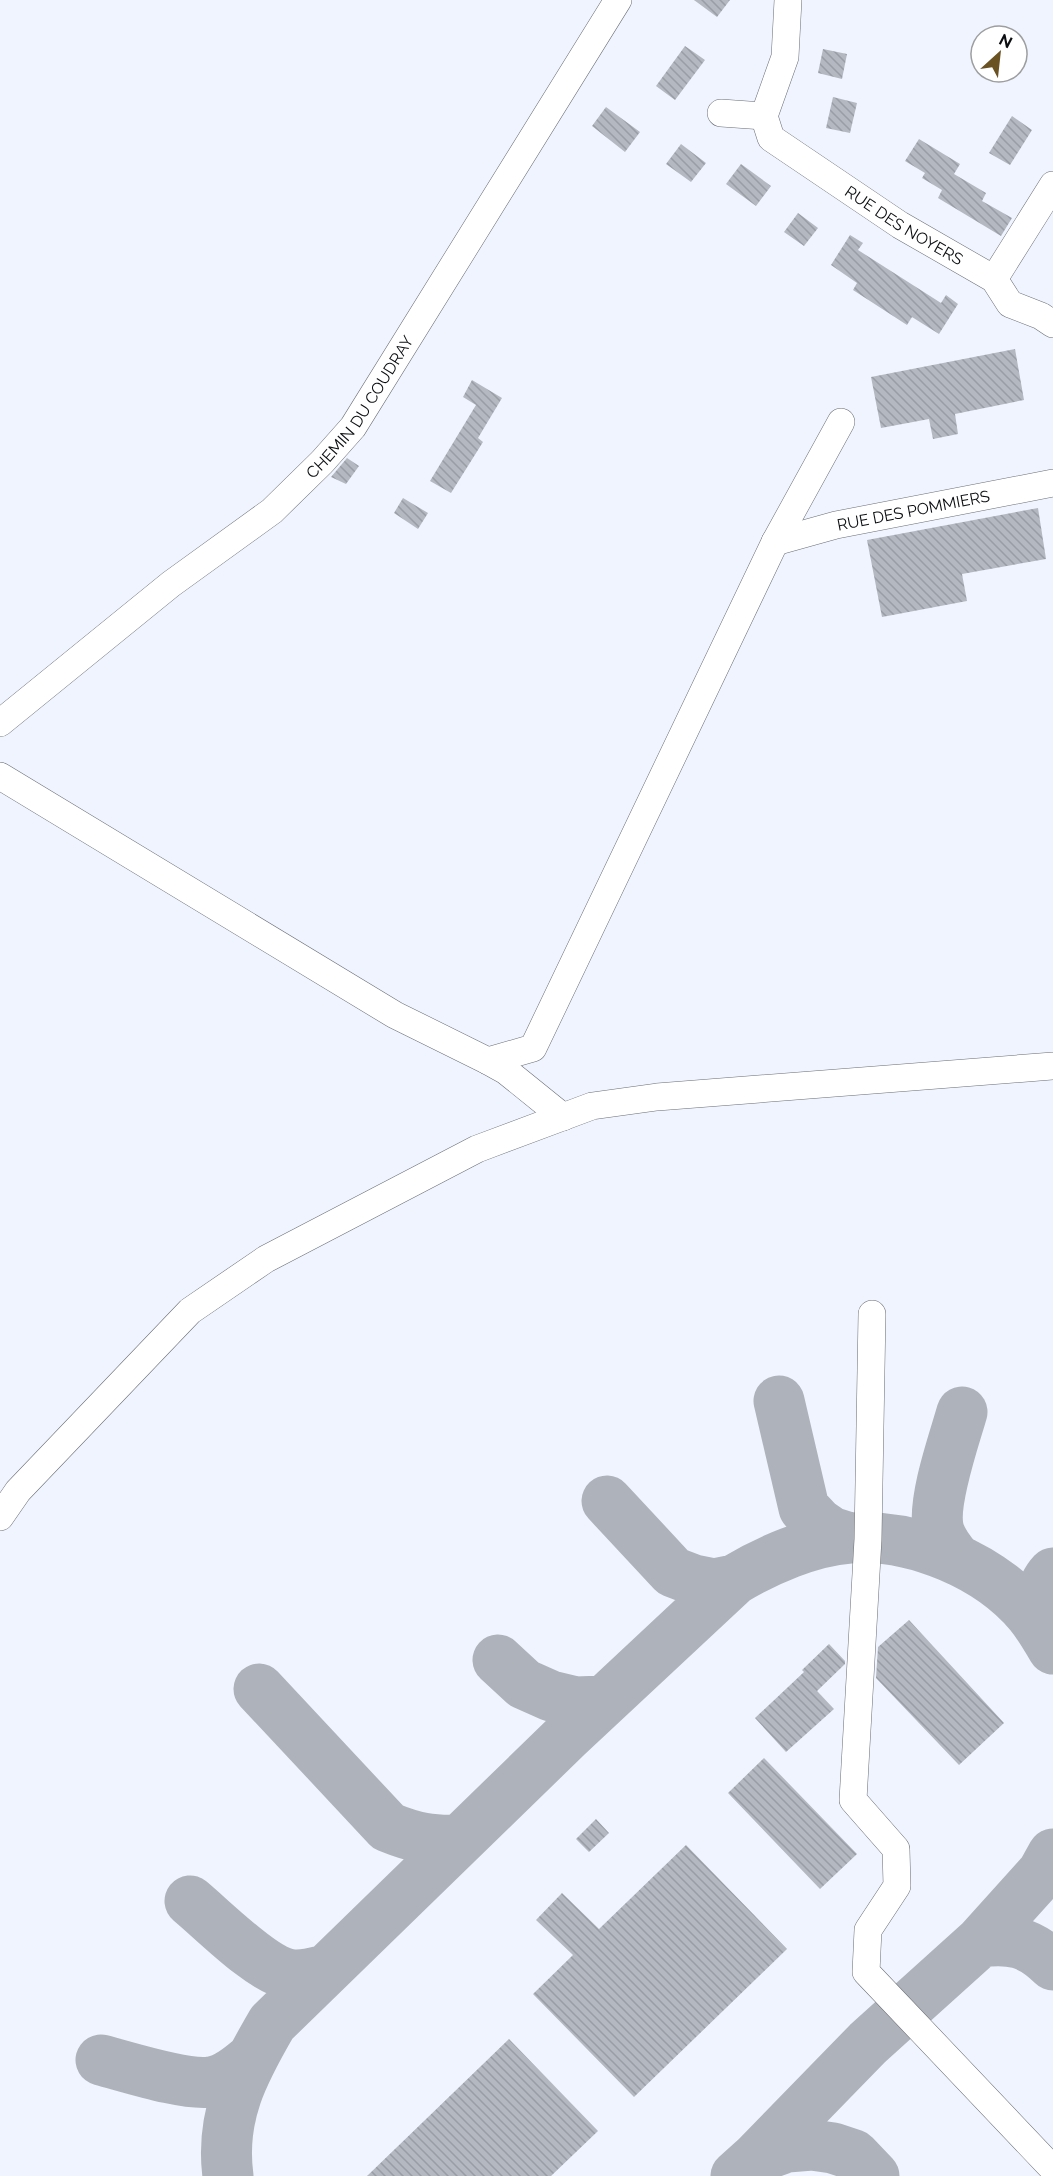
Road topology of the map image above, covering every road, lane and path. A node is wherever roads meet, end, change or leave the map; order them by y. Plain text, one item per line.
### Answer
1 (618, 0) edge
2 (788, 0) edge
3 (721, 113) dead end
4 (764, 116) junction
5 (1053, 185) edge
6 (994, 279) junction
7 (1053, 324) edge
8 (841, 423) dead end
9 (1053, 483) edge
10 (775, 542) junction
11 (0, 723) edge
12 (0, 776) edge
13 (488, 1061) junction
14 (1053, 1066) edge
15 (563, 1117) junction
16 (872, 1314) dead end
17 (0, 1517) edge
18 (1053, 2169) edge

1 - 11 street, CHEMIN DU COUDRAY
2 - 4 street
3 - 4 street
4 - 6 street, RUE DES NOYERS
5 - 6 street
6 - 7 street, RUE DES NOYERS
8 - 10 street
9 - 10 street, RUE DES POMMIERS
10 - 13 street
12 - 13 street
13 - 15 street
14 - 15 street
15 - 17 street
16 - 18 street

